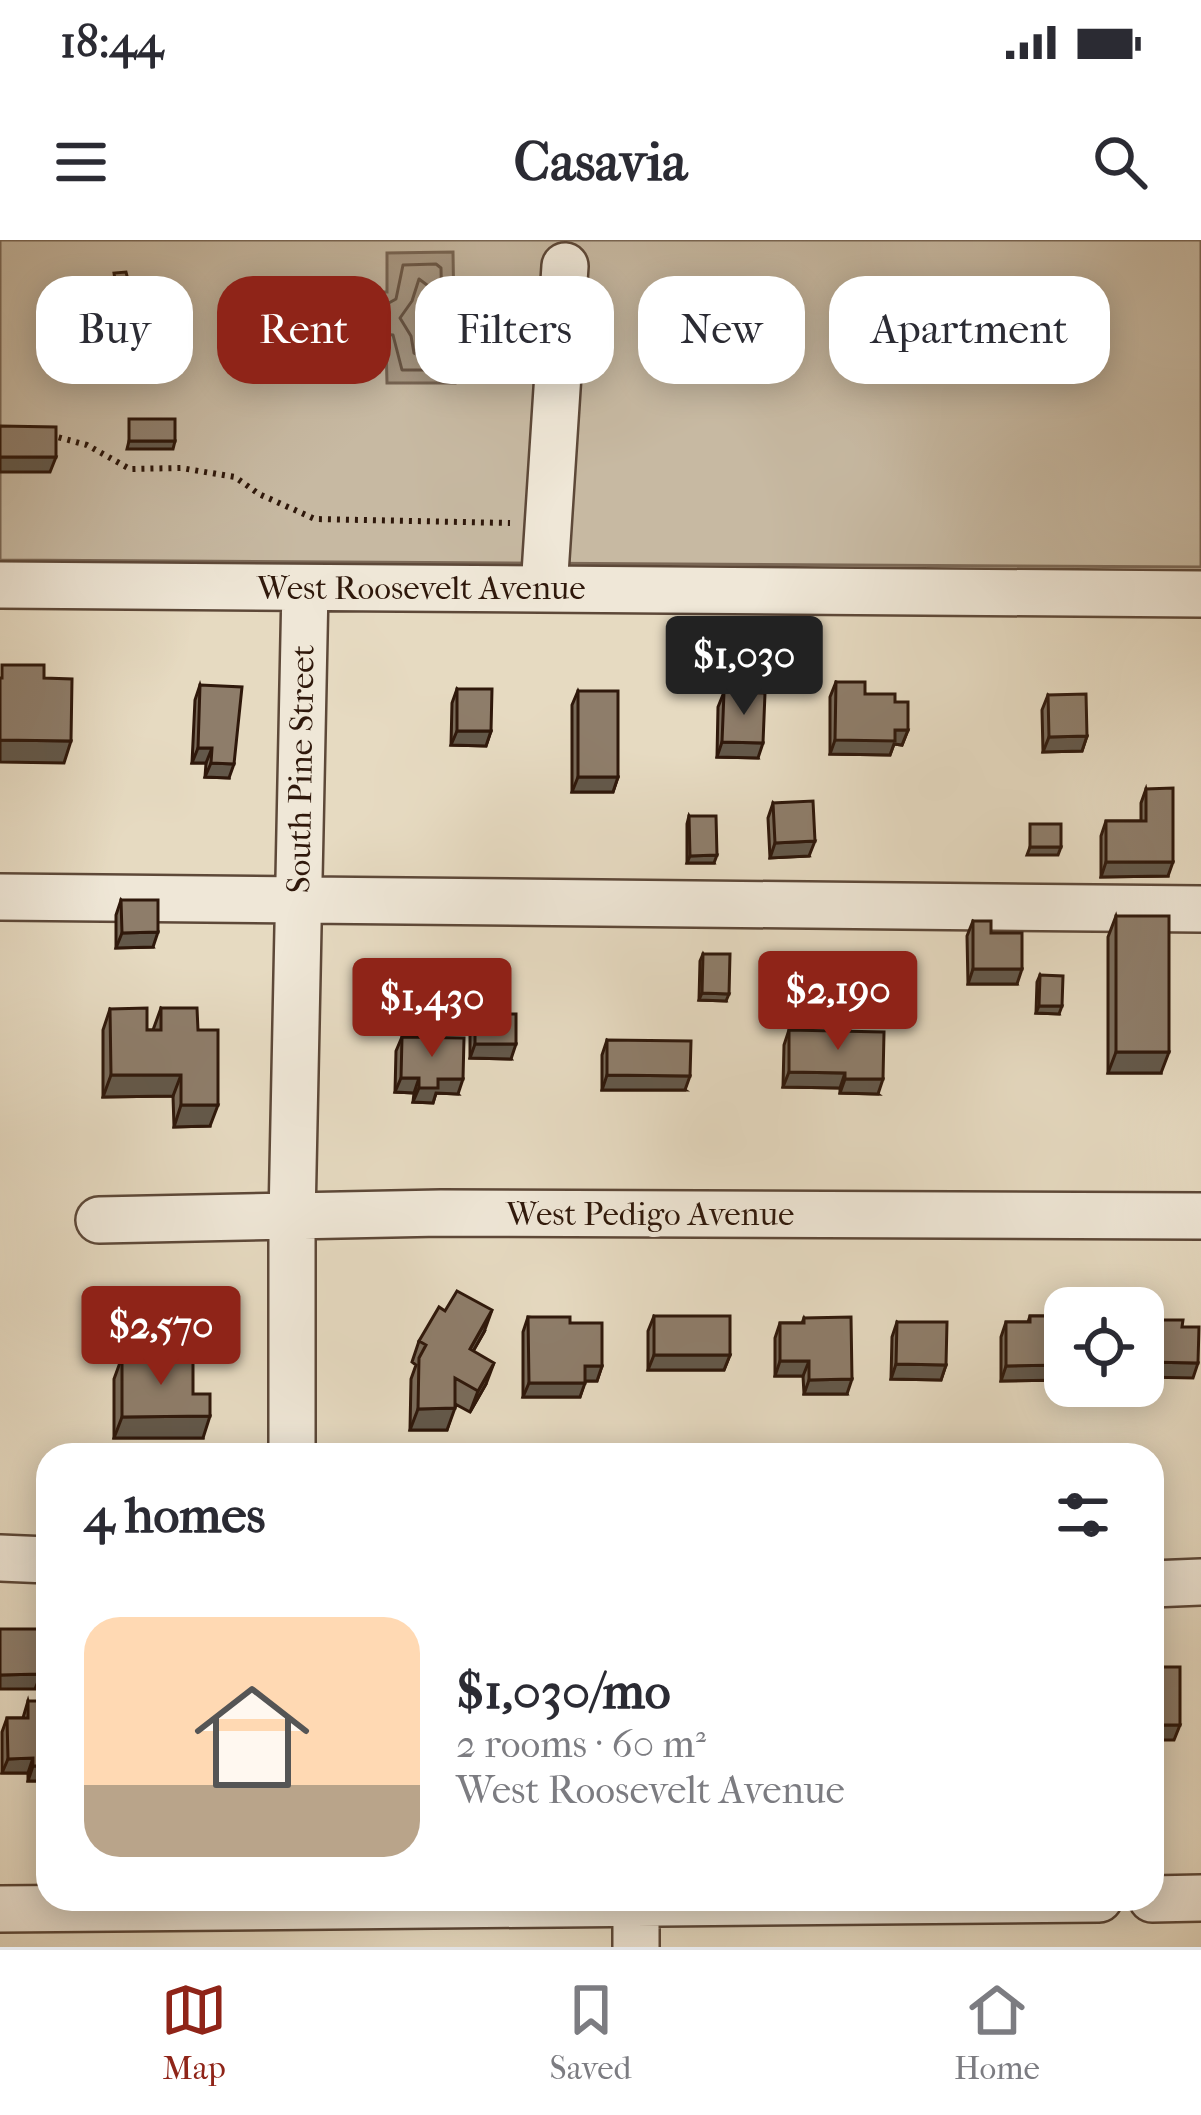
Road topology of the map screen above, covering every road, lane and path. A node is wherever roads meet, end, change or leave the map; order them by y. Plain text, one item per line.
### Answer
1 (565, 266) dead end
2 (42, 434) edge
3 (549, 523) junction
4 (0, 585) edge
5 (305, 587) junction
6 (544, 589) junction
7 (1201, 594) edge
8 (0, 897) edge
9 (299, 903) junction
10 (1201, 910) edge
11 (1201, 1216) edge
12 (292, 1218) junction
13 (100, 1220) dead end
14 (292, 1443) edge
15 (0, 1558) edge
16 (36, 1560) edge
17 (1201, 1582) edge
18 (1164, 1584) edge
19 (1164, 1898) edge
20 (1201, 1898) edge
21 (36, 1908) edge
22 (0, 1909) edge
23 (430, 1911) edge
24 (885, 1911) edge
25 (636, 1925) edge

1 - 3 street
2 - 3 path
3 - 6 street
4 - 5 street, West Roosevelt Avenue
5 - 6 street, West Roosevelt Avenue
5 - 9 street, South Pine Street
6 - 7 street, West Roosevelt Avenue
8 - 9 street
9 - 10 street
9 - 12 street, South Pine Street
11 - 12 street, West Pedigo Avenue
12 - 13 street, West Pedigo Avenue
12 - 14 street, South Pine Street
15 - 16 street
17 - 18 street
19 - 20 street
21 - 22 street
23 - 25 street
24 - 25 street

